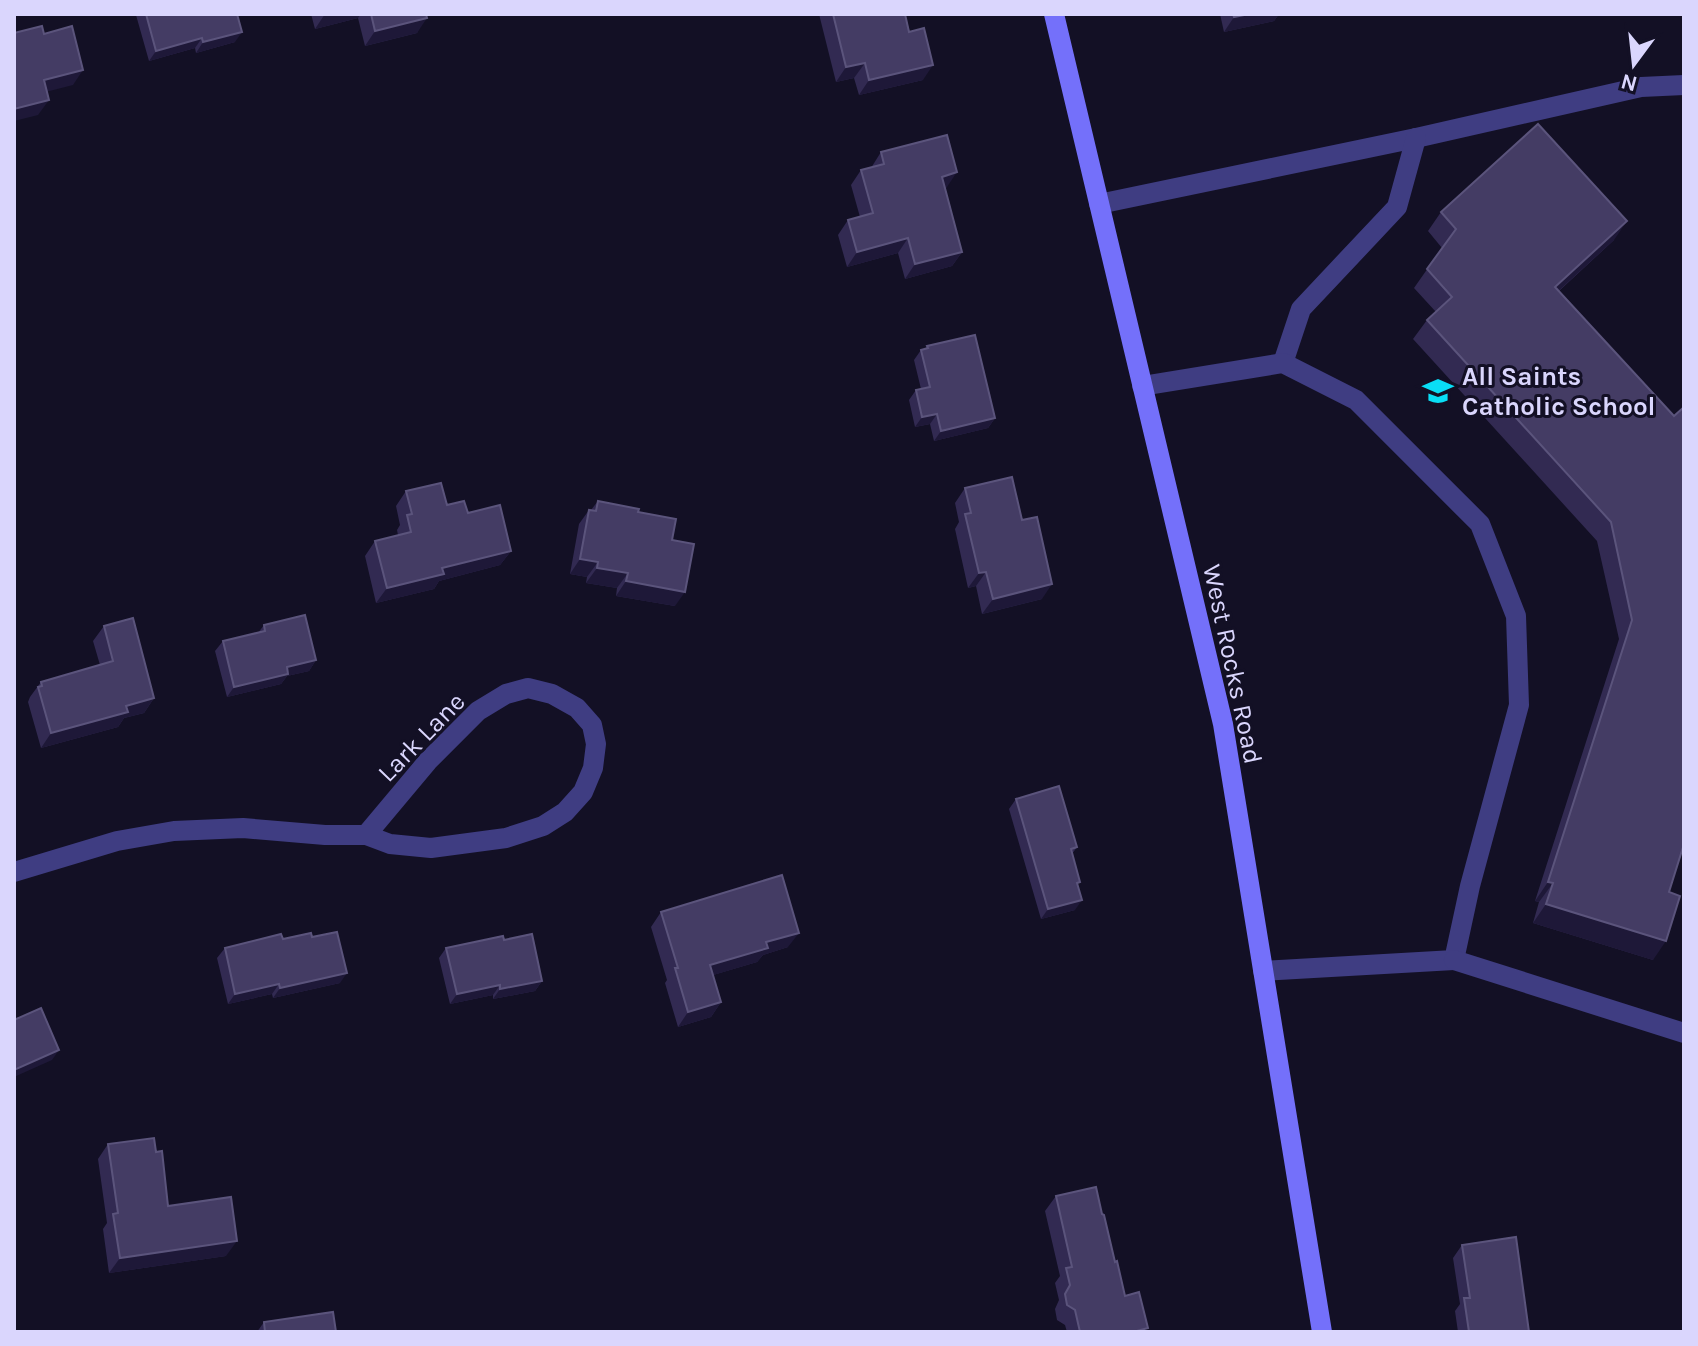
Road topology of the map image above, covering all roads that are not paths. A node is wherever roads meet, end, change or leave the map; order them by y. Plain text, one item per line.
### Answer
1 (1054, 14) edge
2 (1684, 85) edge
3 (1416, 138) junction
4 (1099, 204) junction
5 (1283, 363) junction
6 (1142, 386) junction
7 (366, 835) junction
8 (14, 872) edge
9 (1454, 960) junction
10 (1263, 971) junction
11 (1684, 1033) edge
12 (1322, 1332) edge

1 - 4 main road, West Rocks Road
2 - 3 street
3 - 4 street
3 - 5 street
4 - 6 main road, West Rocks Road
5 - 6 street
5 - 9 street
6 - 10 main road, West Rocks Road
7 - 7 street, Lark Lane
7 - 8 street, Lark Lane
9 - 10 street
9 - 11 street
10 - 12 main road, West Rocks Road

